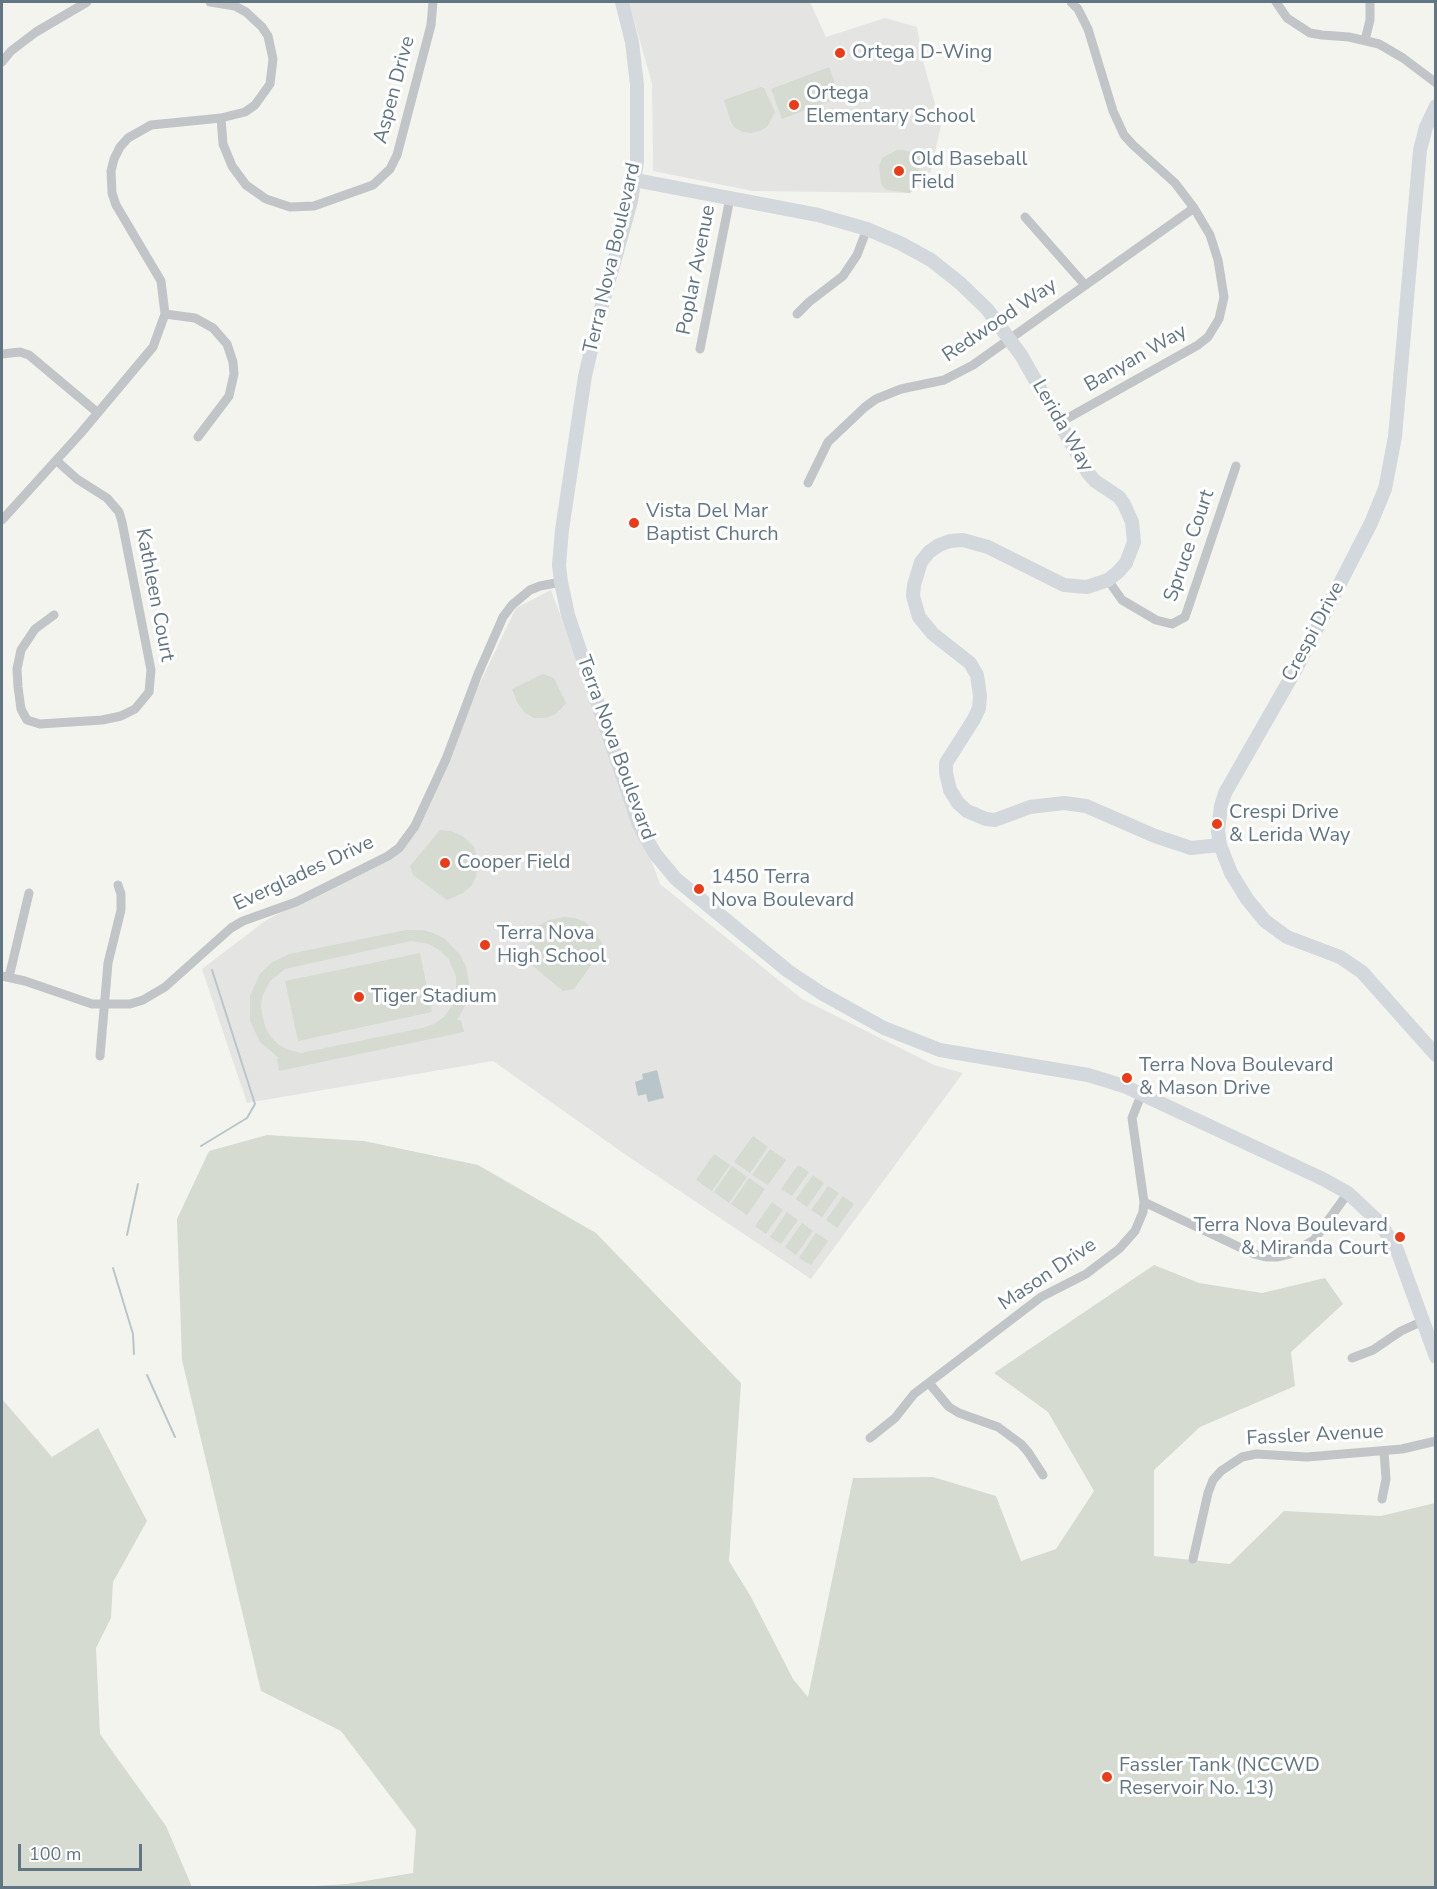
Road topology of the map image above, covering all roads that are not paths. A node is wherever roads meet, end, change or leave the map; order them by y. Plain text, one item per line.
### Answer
1 (87, 2) edge
2 (210, 2) edge
3 (433, 2) edge
4 (622, 2) edge
5 (1071, 2) edge
6 (1276, 2) edge
7 (1370, 2) edge
8 (1365, 39) junction
9 (2, 62) edge
10 (1436, 83) edge
11 (1436, 106) edge
12 (220, 118) junction
13 (635, 180) junction
14 (730, 198) junction
15 (1194, 208) junction
16 (1025, 218) dead end
17 (867, 229) junction
18 (1085, 285) junction
19 (165, 314) junction
20 (797, 314) dead end
21 (1010, 339) junction
22 (700, 349) dead end
23 (2, 354) edge
24 (98, 413) junction
25 (1059, 423) junction
26 (198, 437) dead end
27 (57, 461) junction
28 (1236, 466) dead end
29 (808, 483) dead end
30 (2, 520) edge
31 (1108, 580) junction
32 (561, 582) junction
33 (54, 615) dead end
34 (1220, 845) junction
35 (118, 885) dead end
36 (29, 893) dead end
37 (5, 976) edge
38 (104, 1005) junction
39 (1436, 1055) edge
40 (100, 1056) dead end
41 (1142, 1093) junction
42 (1348, 1192) junction
43 (1144, 1202) junction
44 (1423, 1321) junction
45 (1436, 1357) edge
46 (1352, 1358) dead end
47 (929, 1383) junction
48 (870, 1438) dead end
49 (1436, 1441) edge
50 (1384, 1451) junction
51 (1043, 1475) dead end
52 (1382, 1499) dead end
53 (1193, 1559) dead end

1 - 9 street
2 - 12 street
3 - 12 street, Aspen Drive
4 - 13 street, Terra Nova Boulevard
5 - 15 street, Banyan Way
6 - 8 street
7 - 8 street
8 - 10 street
11 - 34 street, Crespi Drive
12 - 19 street
13 - 14 street, Lerida Way
13 - 32 street, Terra Nova Boulevard
14 - 17 street, Lerida Way
14 - 22 street, Poplar Avenue
15 - 18 street, Redwood Way
15 - 25 street, Banyan Way
16 - 18 street
17 - 20 street
17 - 21 street, Lerida Way
18 - 21 street, Redwood Way
19 - 24 street
19 - 26 street
21 - 25 street, Lerida Way
21 - 29 street, Redwood Way
23 - 24 street
24 - 27 street
25 - 31 street, Lerida Way
27 - 30 street
27 - 33 street, Kathleen Court
28 - 31 street, Spruce Court
31 - 34 street
32 - 38 street, Everglades Drive
32 - 41 street, Terra Nova Boulevard
34 - 39 street, Crespi Drive
35 - 38 street
36 - 37 street
37 - 38 street, Everglades Drive
38 - 40 street
41 - 42 street, Terra Nova Boulevard
41 - 43 street, Mason Drive
42 - 43 street
42 - 44 street, Terra Nova Boulevard
43 - 47 street, Mason Drive
44 - 45 street, Terra Nova Boulevard
44 - 46 street
47 - 48 street, Mason Drive
47 - 51 street
49 - 50 street, Fassler Avenue
50 - 52 street
50 - 53 street, Fassler Avenue

